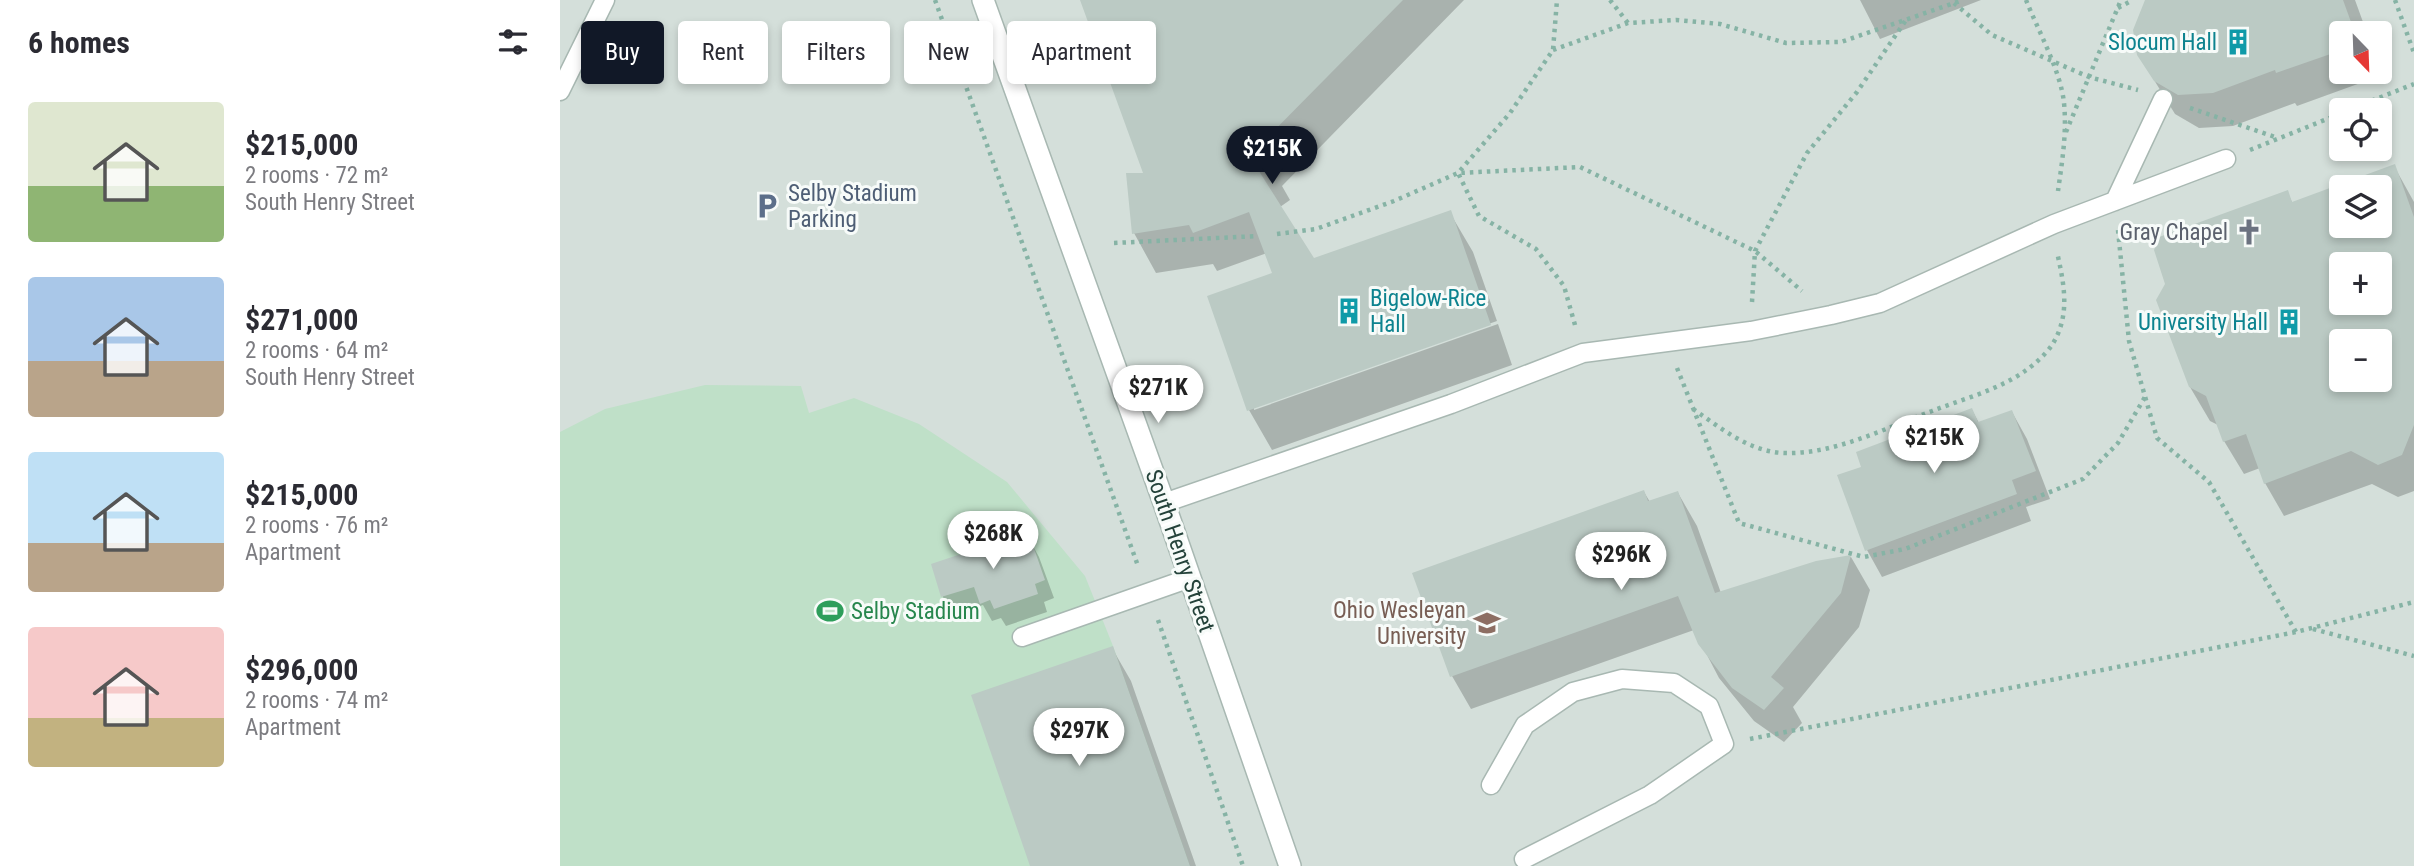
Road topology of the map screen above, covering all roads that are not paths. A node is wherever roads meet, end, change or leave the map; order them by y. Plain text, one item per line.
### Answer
1 (605, 0) edge
2 (983, 0) edge
3 (560, 91) edge
4 (2163, 99) road end
5 (2227, 159) road end
6 (2115, 201) junction
7 (1164, 503) junction
8 (1190, 578) junction
9 (1022, 637) dead end
10 (1492, 785) dead end
11 (1524, 859) dead end
12 (1290, 866) edge

1 - 3 lane
2 - 7 street, South Henry Street
4 - 6 lane
5 - 6 lane
6 - 7 lane
7 - 8 street, South Henry Street
8 - 9 lane
8 - 12 street, South Henry Street
10 - 11 lane

